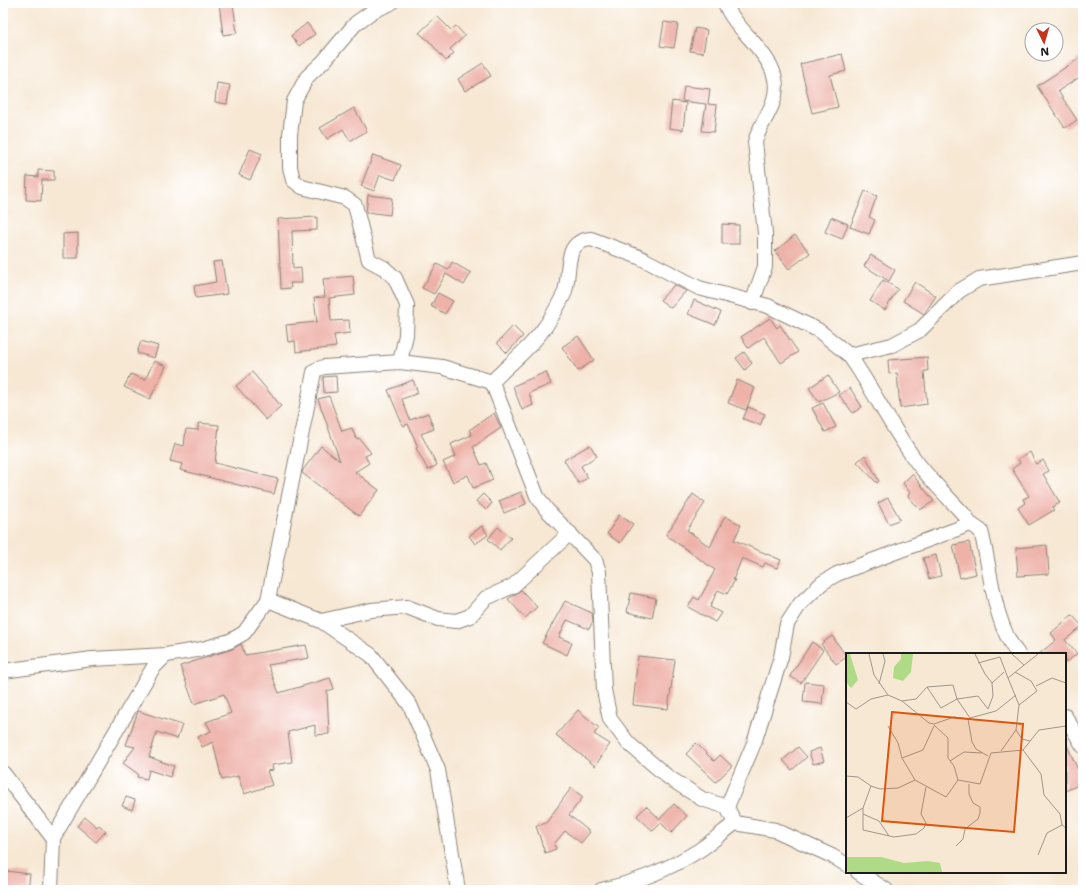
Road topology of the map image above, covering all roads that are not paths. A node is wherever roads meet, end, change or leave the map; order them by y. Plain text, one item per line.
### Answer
1 (391, 3) edge
2 (725, 3) edge
3 (1083, 263) edge
4 (752, 303) junction
5 (849, 355) junction
6 (400, 362) junction
7 (492, 382) junction
8 (968, 522) junction
9 (570, 533) junction
10 (268, 600) junction
11 (321, 621) junction
12 (1017, 653) edge
13 (166, 655) junction
14 (3, 672) edge
15 (1066, 718) edge
16 (1083, 746) edge
17 (3, 772) edge
18 (726, 807) junction
19 (735, 823) junction
20 (53, 838) junction
21 (846, 864) edge
22 (860, 873) edge
23 (51, 890) edge
24 (458, 890) edge
25 (601, 890) edge
26 (886, 890) edge

1 - 6 street
2 - 4 street
3 - 5 street
4 - 5 street
4 - 7 street
5 - 8 street
6 - 7 street
6 - 10 street
7 - 9 street
8 - 12 street
8 - 18 street
9 - 11 street
9 - 18 street
10 - 11 street
10 - 13 street
11 - 24 street
13 - 14 street
13 - 20 street
15 - 16 street
17 - 20 street
18 - 19 street
19 - 21 street
19 - 25 street
20 - 23 street
22 - 26 street

